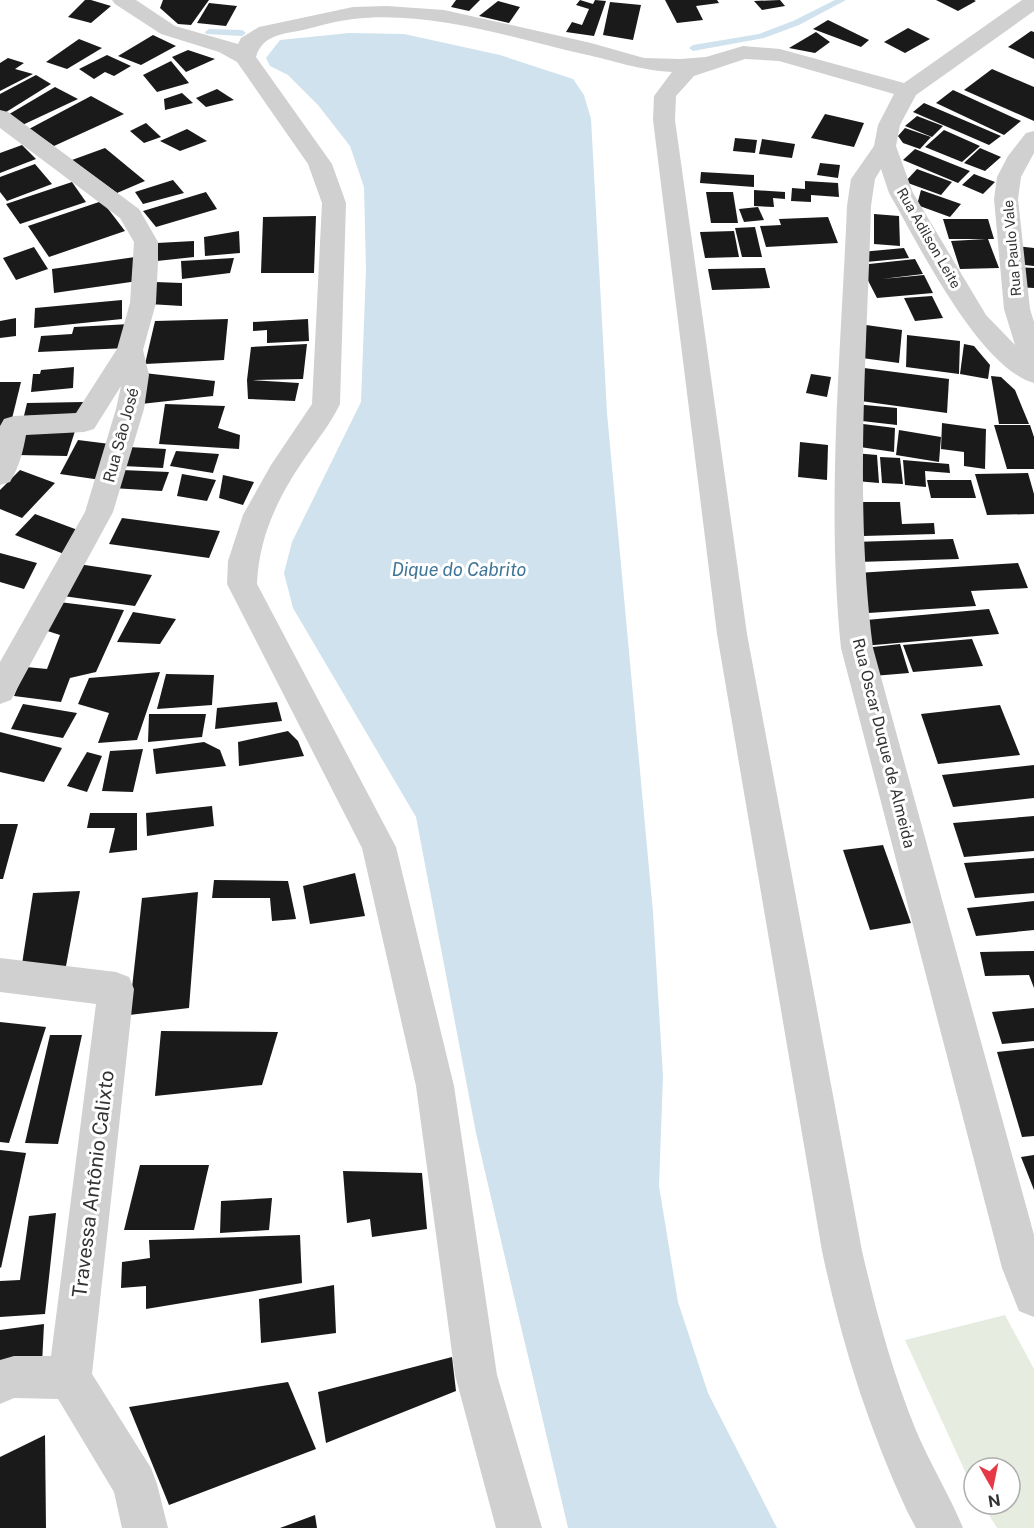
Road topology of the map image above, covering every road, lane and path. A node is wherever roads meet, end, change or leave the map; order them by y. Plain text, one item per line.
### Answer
1 (122, 0) edge
2 (1034, 1) edge
3 (245, 57) junction
4 (706, 63) junction
5 (643, 64) junction
6 (907, 91) junction
7 (665, 96) junction
8 (0, 117) edge
9 (1034, 138) edge
10 (885, 146) junction
11 (130, 350) junction
12 (1034, 364) edge
13 (1034, 374) edge
14 (0, 475) edge
15 (0, 691) edge
16 (0, 975) edge
17 (1034, 1296) edge
18 (70, 1378) junction
19 (0, 1382) edge
20 (145, 1528) edge
21 (519, 1528) edge
22 (940, 1528) edge

1 - 3 street
2 - 6 street
3 - 5 street
3 - 21 street
4 - 5 street
4 - 6 street
4 - 7 street
5 - 7 street
6 - 10 street
7 - 22 street
8 - 11 street, Rua Sâo José
9 - 12 street, Rua Paulo Vale
10 - 13 street, Rua Adilson Leite
10 - 17 street, Rua Oscar Duque de Almeida
11 - 14 street
11 - 15 street, Rua Sâo José
16 - 18 street, Travessa Antônio Calixto
18 - 19 street
18 - 20 street

